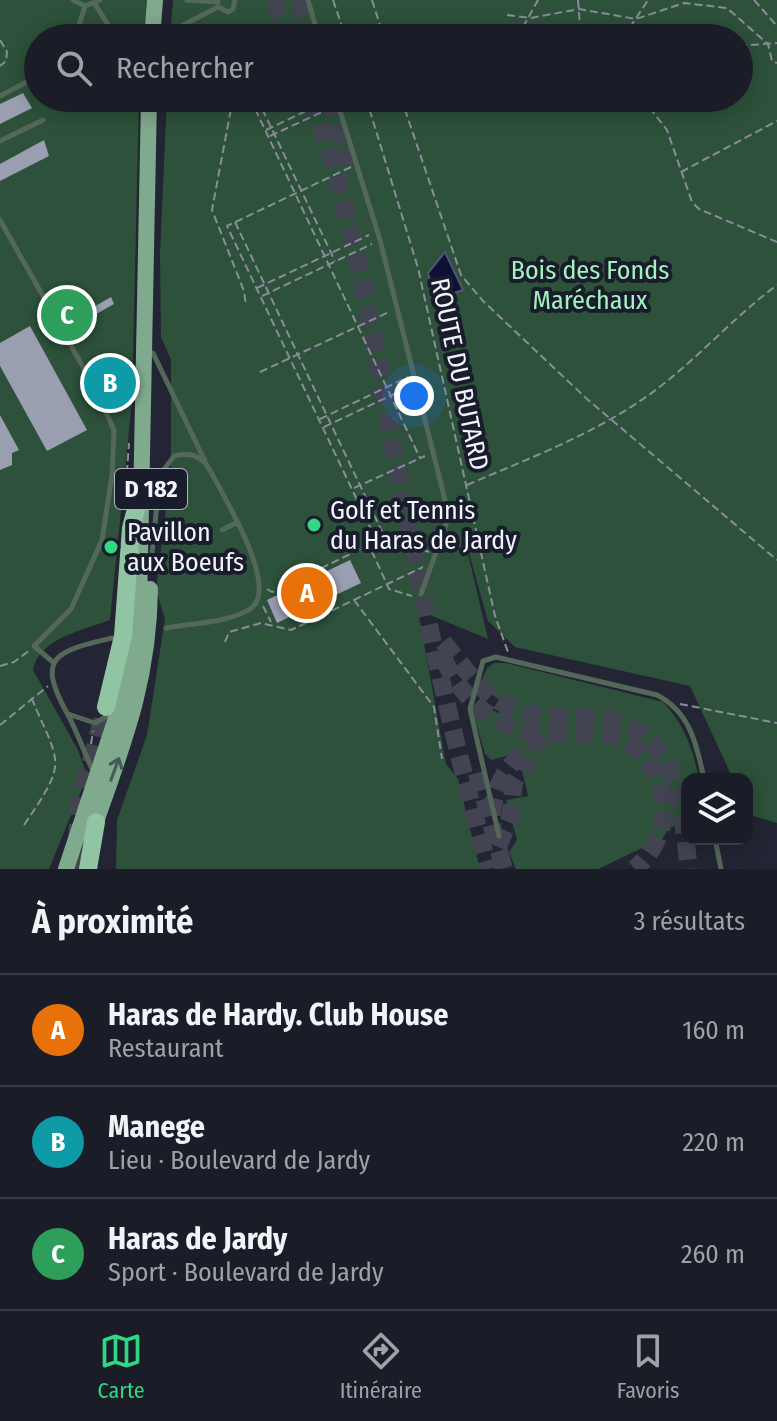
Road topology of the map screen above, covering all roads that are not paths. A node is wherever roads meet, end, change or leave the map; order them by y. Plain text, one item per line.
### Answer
1 (73, 0) edge
2 (155, 0) edge
3 (165, 0) edge
4 (187, 0) edge
5 (235, 0) edge
6 (308, 0) edge
7 (97, 2) edge
8 (218, 3) edge
9 (85, 6) junction
10 (79, 24) edge
11 (109, 24) edge
12 (158, 24) edge
13 (161, 24) edge
14 (182, 24) edge
15 (315, 24) edge
16 (24, 83) edge
17 (0, 96) edge
18 (149, 112) edge
19 (158, 112) edge
20 (340, 112) edge
21 (43, 120) dead end
22 (0, 141) edge
23 (0, 220) edge
24 (153, 353) junction
25 (207, 465) junction
26 (141, 490) junction
27 (236, 523) junction
28 (222, 530) dead end
29 (150, 572) junction
30 (127, 585) junction
31 (421, 594) road end
32 (139, 607) junction
33 (166, 628) dead end
34 (112, 638) dead end
35 (54, 663) junction
36 (125, 691) junction
37 (106, 707) tunnel mouth
38 (67, 713) junction
39 (703, 773) edge
40 (97, 779) junction
41 (96, 822) junction
42 (499, 836) dead end
43 (716, 845) edge
44 (721, 866) edge
45 (66, 869) edge
46 (80, 869) edge
47 (88, 869) edge

1 - 9 lane
2 - 12 main road
3 - 13 main road
4 - 8 lane
5 - 8 lane
6 - 15 lane
7 - 9 lane
7 - 11 lane
8 - 14 lane
9 - 10 lane
16 - 17 lane
18 - 26 main road, D 182
19 - 24 main road, D 182
20 - 31 lane
21 - 22 lane
23 - 35 lane
24 - 25 lane
24 - 29 main road, D 182
25 - 27 lane
25 - 29 lane
26 - 30 highway
26 - 32 main road, D 182
27 - 28 lane
27 - 33 lane
41 -> 29 main road, D 182
30 - 32 lane
30 - 37 highway
32 - 36 main road, D 182
34 - 35 lane
35 - 38 lane
36 - 38 lane
36 - 40 main road, D 182
38 - 40 lane
39 - 42 lane
40 - 45 main road, D 182
41 - 46 main road, D 182
41 - 47 highway
43 - 44 lane

